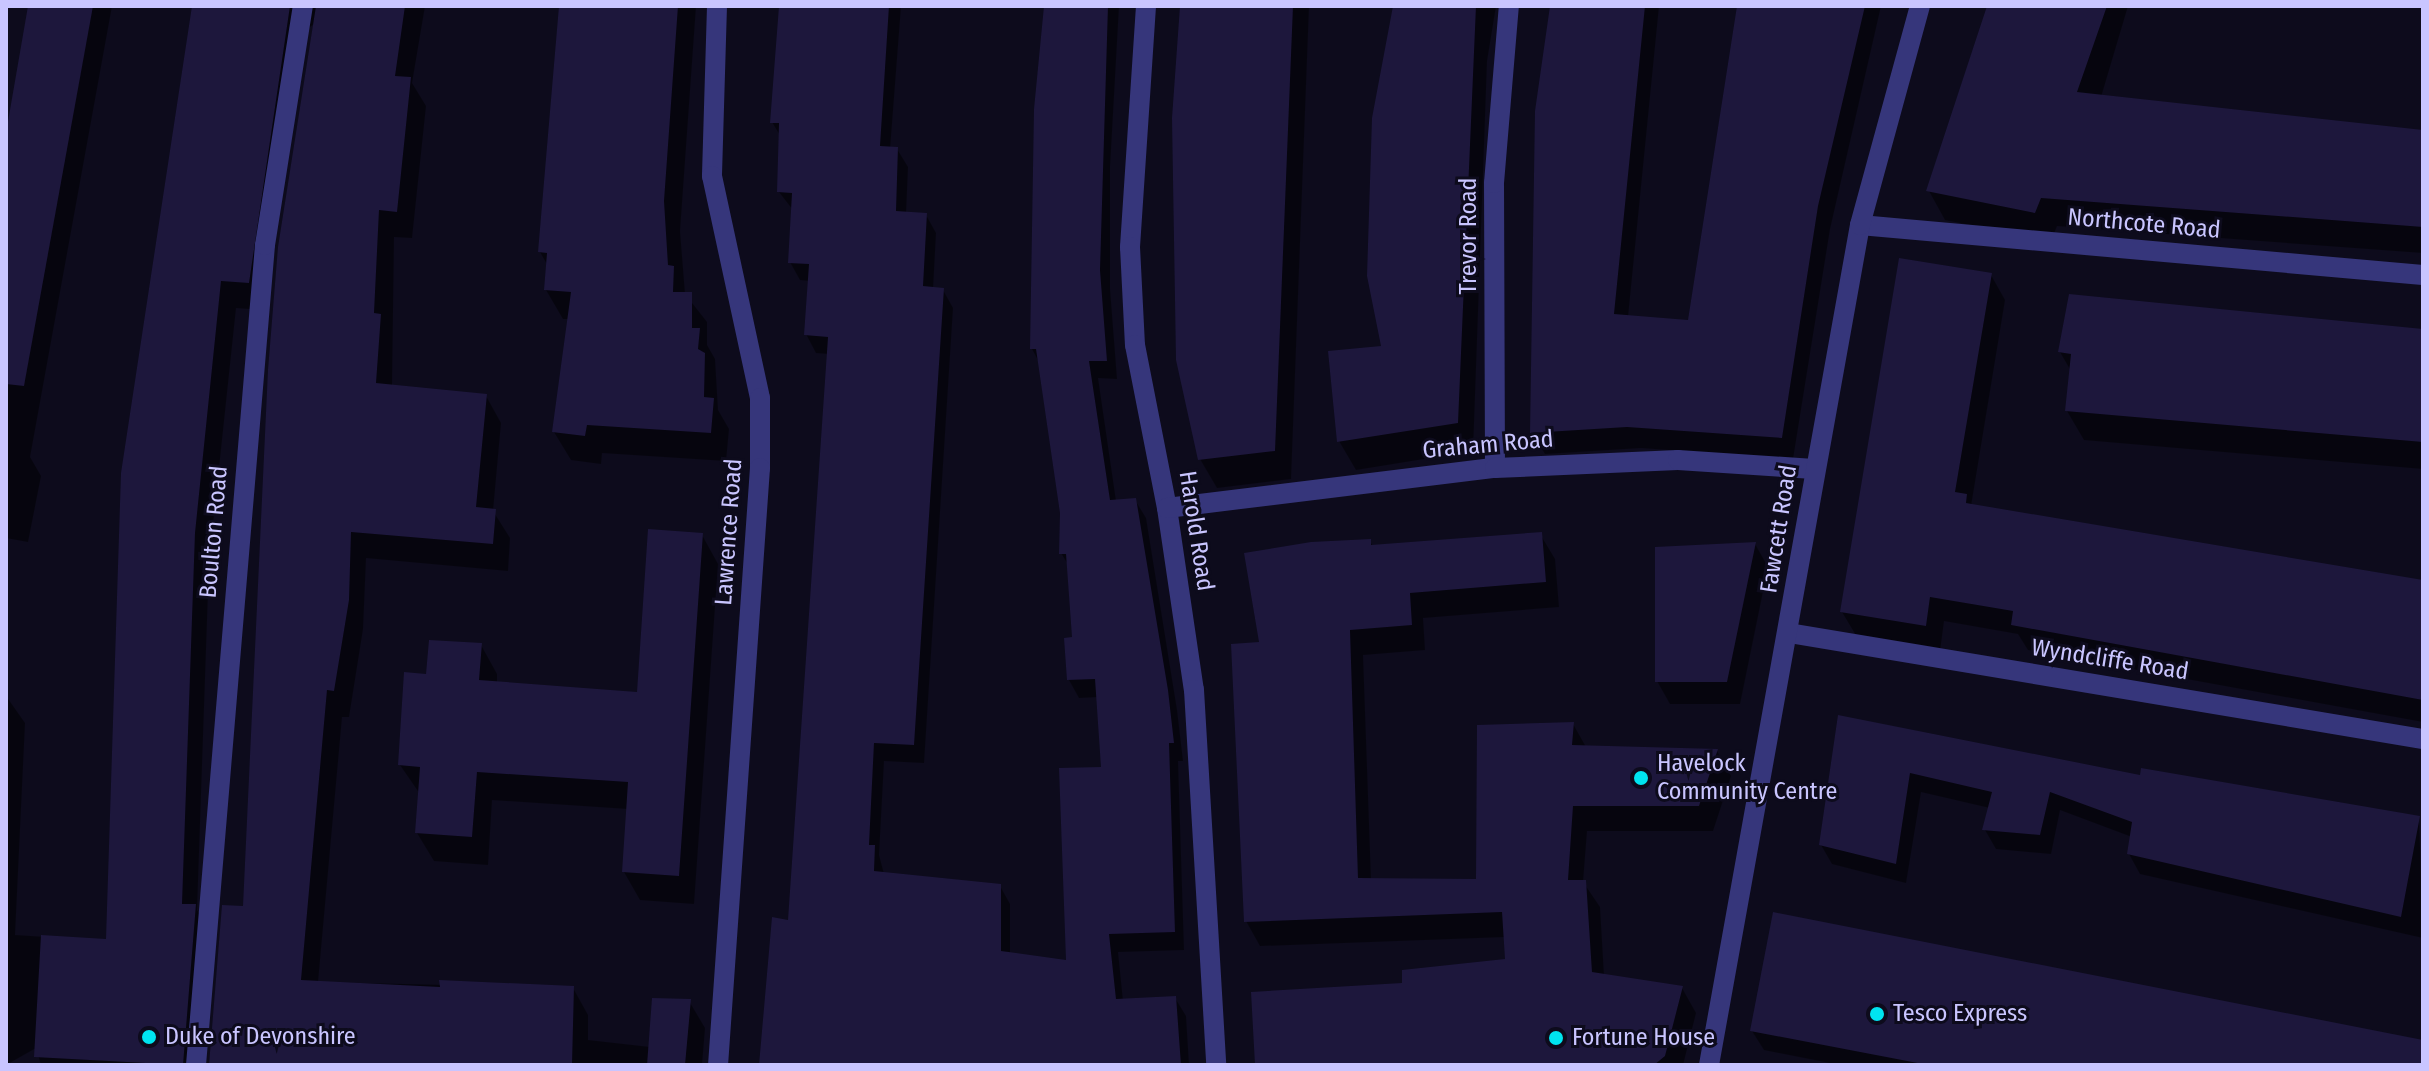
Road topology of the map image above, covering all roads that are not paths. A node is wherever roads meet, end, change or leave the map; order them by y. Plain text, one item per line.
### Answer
1 (303, 6) edge
2 (717, 6) edge
3 (1146, 6) edge
4 (1509, 6) edge
5 (1920, 6) edge
6 (1860, 225) junction
7 (2423, 275) edge
8 (1495, 468) junction
9 (1814, 469) junction
10 (1167, 508) junction
11 (1789, 633) junction
12 (2423, 739) edge
13 (196, 1065) edge
14 (718, 1065) edge
15 (1216, 1065) edge
16 (1709, 1065) edge

1 - 13 street, Boulton Road
2 - 14 street, Lawrence Road
3 - 10 street, Harold Road
4 - 8 street, Trevor Road
5 - 6 street, Fawcett Road
6 - 7 street, Northcote Road
6 - 9 street, Fawcett Road
8 - 9 street, Graham Road
8 - 10 street, Graham Road
9 - 11 street, Fawcett Road
10 - 15 street, Harold Road
11 - 12 street, Wyndcliffe Road
11 - 16 street, Fawcett Road

